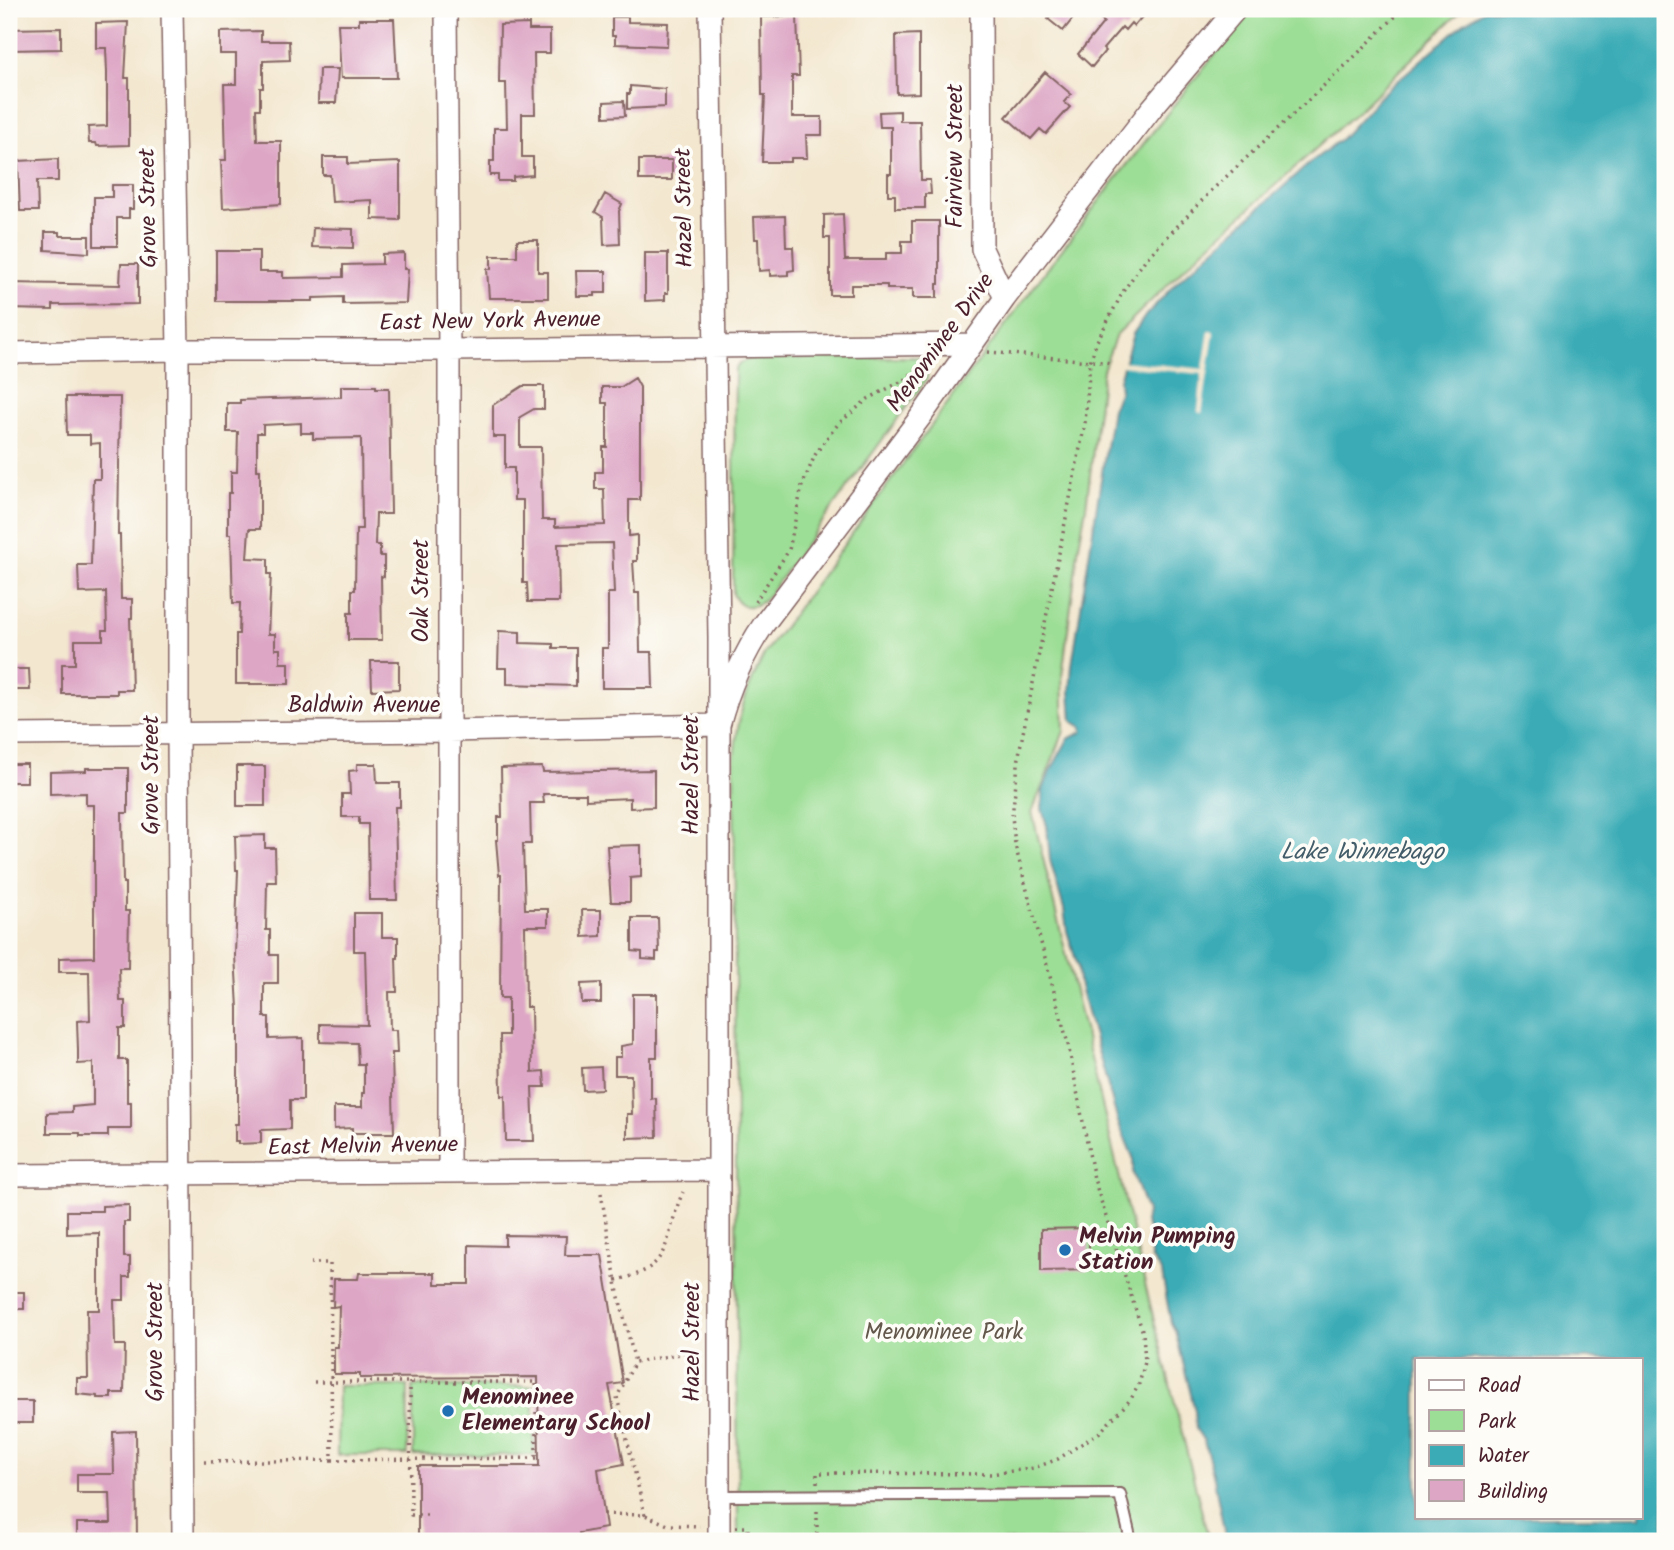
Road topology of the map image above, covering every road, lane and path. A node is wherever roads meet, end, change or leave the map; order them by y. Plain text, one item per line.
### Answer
1 (172, 9) edge
2 (446, 9) edge
3 (710, 9) edge
4 (981, 9) edge
5 (1236, 9) edge
6 (1403, 9) edge
7 (1005, 298) junction
8 (715, 346) junction
9 (971, 346) junction
10 (178, 350) junction
11 (449, 350) junction
12 (9, 354) edge
13 (1090, 362) junction
14 (923, 363) dead end
15 (1113, 363) dead end
16 (755, 602) dead end
17 (719, 725) junction
18 (449, 731) junction
19 (178, 733) junction
20 (9, 735) edge
21 (718, 1170) junction
22 (449, 1172) junction
23 (9, 1175) edge
24 (182, 1175) junction
25 (683, 1192) dead end
26 (601, 1193) dead end
27 (311, 1264) dead end
28 (616, 1280) junction
29 (691, 1352) dead end
30 (635, 1362) junction
31 (314, 1382) dead end
32 (331, 1382) junction
33 (410, 1382) junction
34 (332, 1460) junction
35 (410, 1460) junction
36 (204, 1462) dead end
37 (719, 1496) junction
38 (817, 1496) junction
39 (604, 1514) dead end
40 (432, 1515) dead end
41 (645, 1515) junction
42 (692, 1526) dead end
43 (183, 1541) edge
44 (719, 1541) edge
45 (817, 1541) edge
46 (1131, 1541) edge

1 - 10 street, Grove Street
2 - 11 street, Oak Street
3 - 8 street, Hazel Street
4 - 7 street, Fairview Street
5 - 7 street, Menominee Drive
6 - 13 path
7 - 9 street, Menominee Drive
8 - 9 street, East New York Avenue
8 - 11 street, East New York Avenue
8 - 17 street, Hazel Street
9 - 13 path
9 - 17 street, Menominee Drive
10 - 11 street, East New York Avenue
10 - 12 street, East New York Avenue
10 - 19 street, Grove Street
11 - 18 street, Oak Street
13 - 15 path
13 - 38 path
14 - 16 path
17 - 18 street, Baldwin Avenue
17 - 21 street, Hazel Street
18 - 19 street, Baldwin Avenue
18 - 22 street, Oak Street
19 - 20 street, Baldwin Avenue
19 - 24 street, Grove Street
21 - 22 street, East Melvin Avenue
21 - 37 street, Hazel Street
22 - 24 street, East Melvin Avenue
23 - 24 street, East Melvin Avenue
24 - 43 street, Grove Street
25 - 28 path
26 - 28 path
27 - 32 path
28 - 30 path
29 - 30 path
30 - 41 path
31 - 32 path
32 - 33 path
32 - 34 path
33 - 35 path
33 - 35 path
34 - 35 path
34 - 36 path
35 - 40 path
37 - 38 lane
37 - 44 street, Hazel Street
38 - 45 path
38 - 46 lane
39 - 41 path
41 - 42 path

